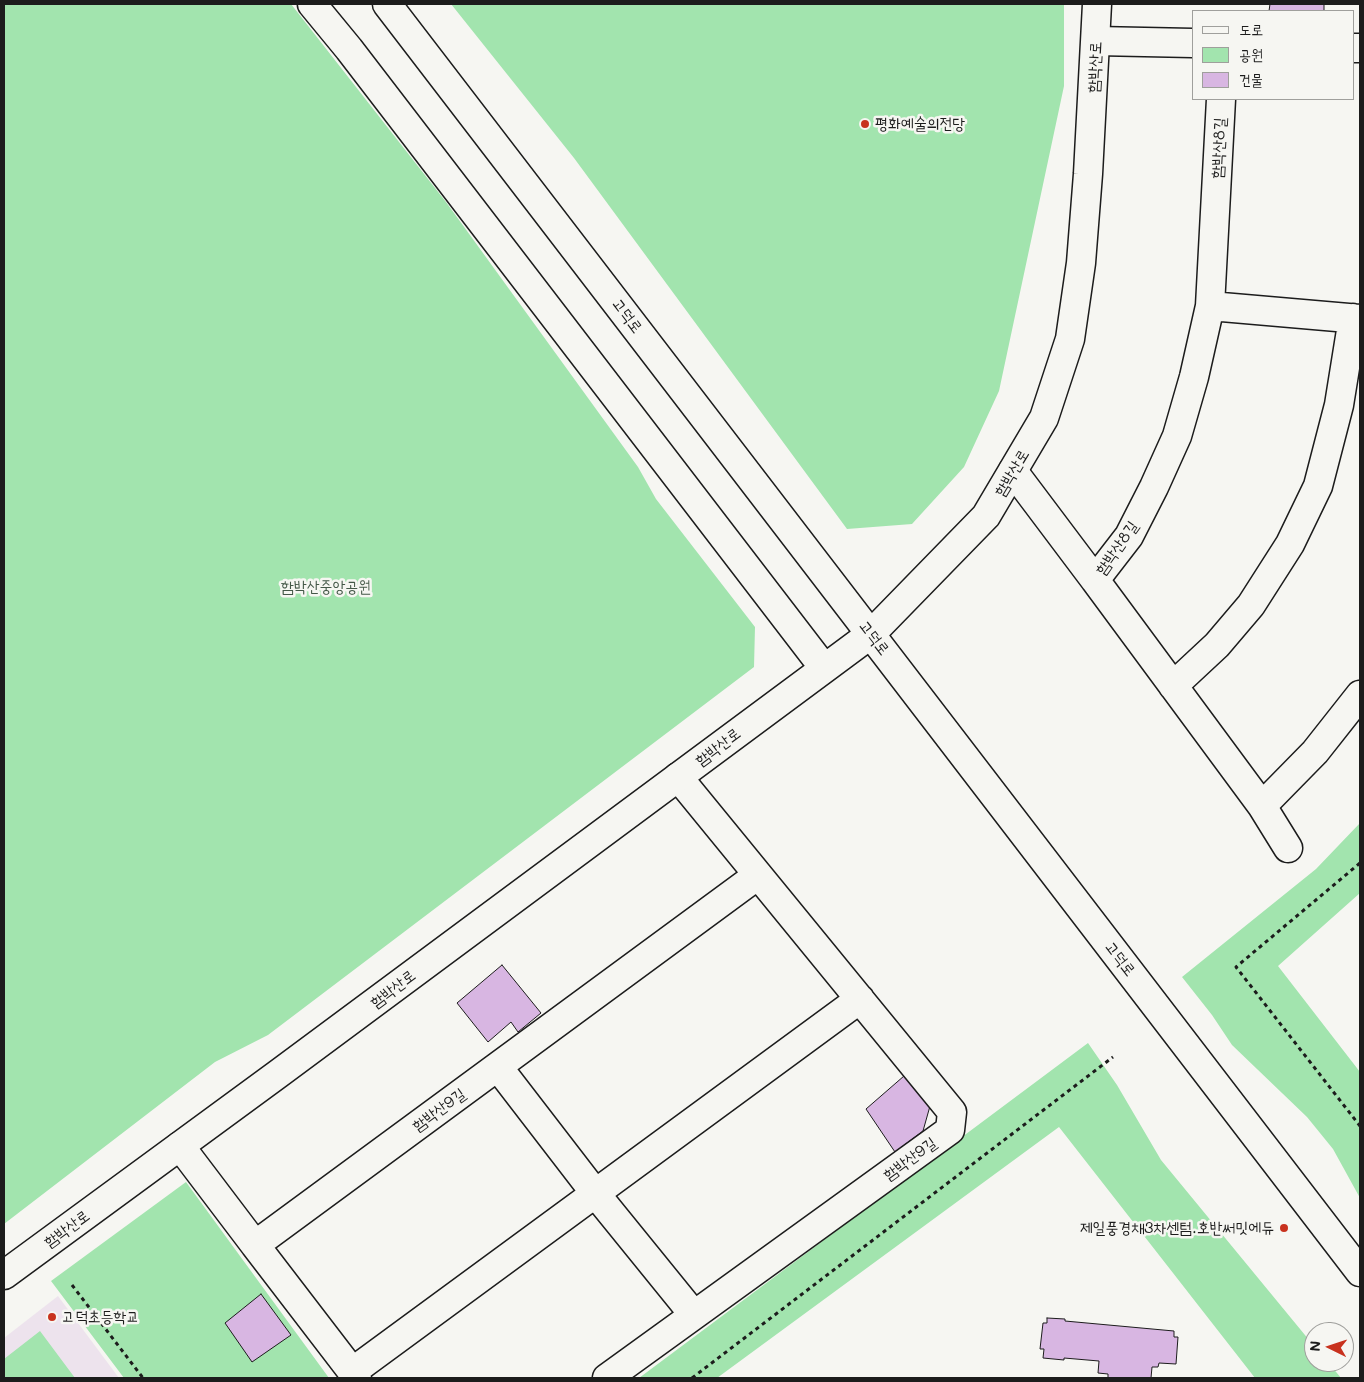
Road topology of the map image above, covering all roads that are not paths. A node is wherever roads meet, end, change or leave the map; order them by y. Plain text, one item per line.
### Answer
1 (312, 4) edge
2 (387, 4) edge
3 (1097, 4) edge
4 (1096, 41) junction
5 (1192, 44) edge
6 (1221, 100) edge
7 (1210, 306) junction
8 (1357, 319) edge
9 (1013, 471) junction
10 (1095, 580) junction
11 (870, 634) junction
12 (824, 668) junction
13 (1173, 686) junction
14 (1360, 695) edge
15 (678, 777) junction
16 (1262, 806) junction
17 (1288, 848) dead end
18 (758, 875) junction
19 (860, 999) junction
20 (498, 1067) junction
21 (180, 1146) junction
22 (595, 1193) junction
23 (255, 1245) junction
24 (1360, 1272) edge
25 (4, 1275) edge
26 (694, 1315) junction
27 (354, 1375) edge
28 (607, 1378) edge

1 - 12 street
2 - 11 street, 고덕로
3 - 4 street, 함박산로
4 - 5 street
4 - 9 street, 함박산로
6 - 7 street, 함박산8길
7 - 8 street
7 - 10 street, 함박산8길
8 - 13 street
9 - 10 street
9 - 11 street, 함박산로
10 - 13 street, 함박산8길
11 - 12 street, 함박산로
11 - 24 street, 고덕로
12 - 15 street, 함박산로
13 - 16 street, 함박산8길
14 - 16 street
15 - 18 street, 함박산9길
15 - 21 street, 함박산로
16 - 17 street, 함박산8길
18 - 19 street, 함박산9길
18 - 20 street, 함박산9길
19 - 22 street
19 - 26 street, 함박산9길
20 - 22 street
20 - 23 street, 함박산9길
21 - 23 street
21 - 25 street, 함박산로
22 - 26 street
22 - 27 street
23 - 27 street
26 - 28 street, 함박산9길

